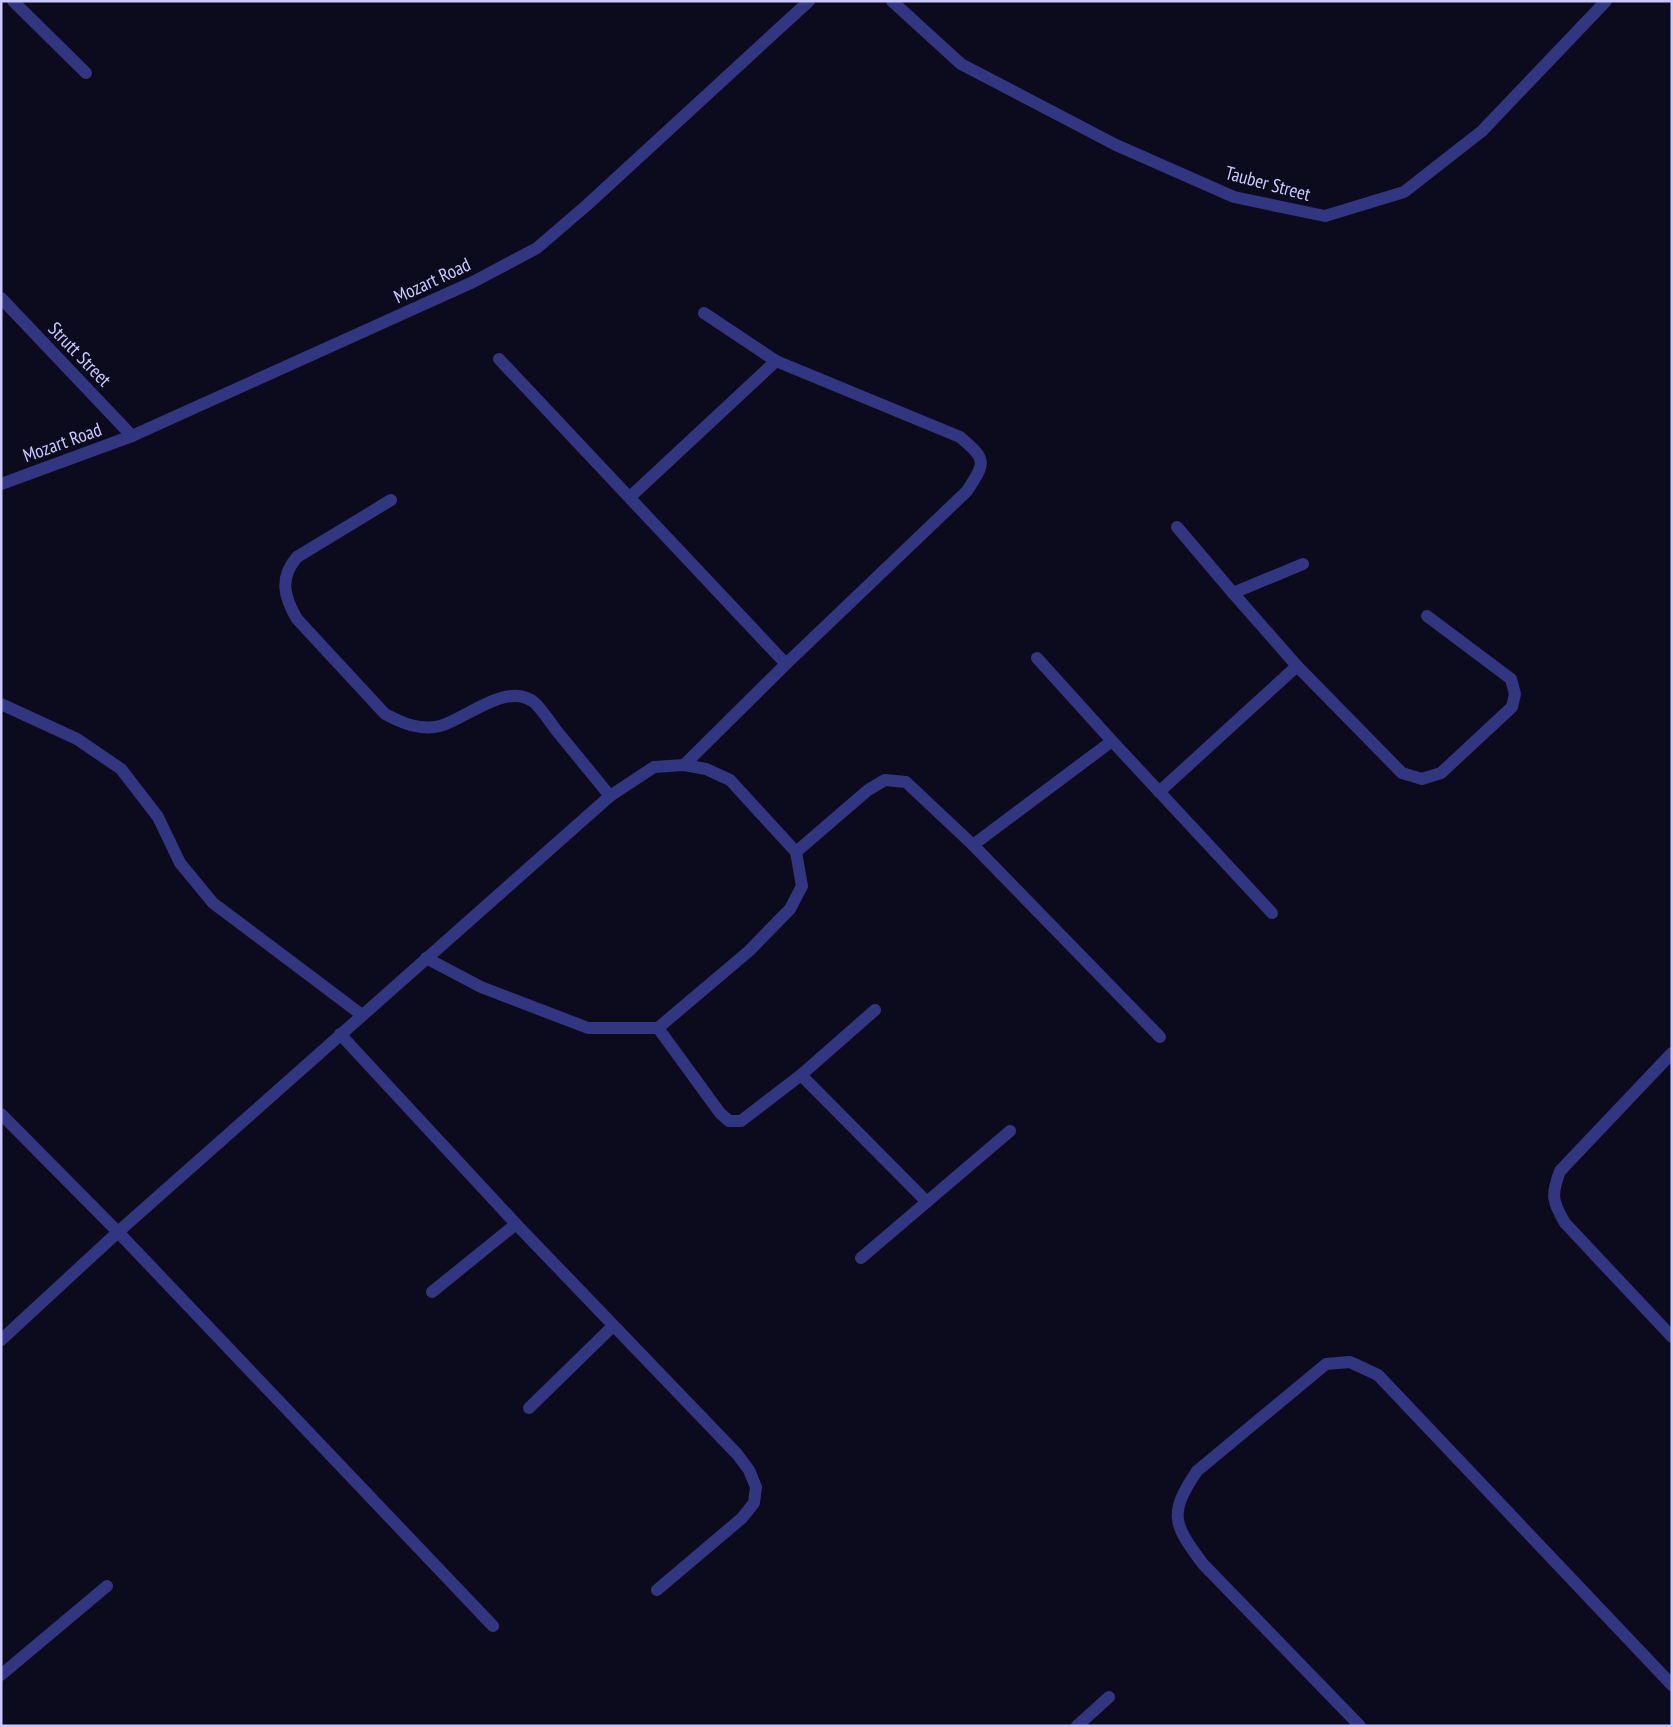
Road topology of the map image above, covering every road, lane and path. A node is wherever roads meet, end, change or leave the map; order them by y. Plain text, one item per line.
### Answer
1 (13, 1) edge
2 (809, 1) edge
3 (892, 1) edge
4 (1606, 1) edge
5 (86, 73) dead end
6 (1, 298) edge
7 (704, 313) dead end
8 (499, 359) dead end
9 (776, 361) junction
10 (132, 436) junction
11 (1, 484) edge
12 (630, 497) junction
13 (391, 500) dead end
14 (1177, 527) dead end
15 (1302, 564) dead end
16 (1232, 594) junction
17 (1427, 616) dead end
18 (1037, 658) dead end
19 (786, 664) junction
20 (1297, 666) junction
21 (1, 704) edge
22 (1112, 741) junction
23 (684, 765) junction
24 (1159, 792) junction
25 (610, 796) junction
26 (973, 844) junction
27 (796, 852) junction
28 (1272, 913) dead end
29 (426, 958) junction
30 (875, 1010) dead end
31 (362, 1015) junction
32 (658, 1028) junction
33 (340, 1034) junction
34 (1160, 1037) dead end
35 (1672, 1053) edge
36 (801, 1075) junction
37 (1, 1114) edge
38 (1010, 1131) dead end
39 (927, 1202) junction
40 (516, 1224) junction
41 (118, 1232) junction
42 (861, 1258) dead end
43 (432, 1292) dead end
44 (613, 1326) junction
45 (1672, 1337) edge
46 (1, 1340) edge
47 (529, 1408) dead end
48 (107, 1586) dead end
49 (657, 1590) dead end
50 (493, 1626) dead end
51 (1, 1675) edge
52 (1672, 1685) edge
53 (1109, 1697) dead end
54 (1077, 1726) edge
55 (1360, 1726) edge

1 - 5 street
2 - 10 street, Mozart Road
3 - 4 street, Tauber Street
6 - 10 street, Strutt Street
7 - 9 street
8 - 12 street
9 - 12 street
9 - 19 street
10 - 11 street, Mozart Road
12 - 19 street
13 - 25 street
14 - 16 street
15 - 16 street
16 - 20 street
17 - 20 street
18 - 22 street
19 - 23 street
20 - 24 street
21 - 31 street
22 - 24 street
22 - 26 street
23 - 25 street
23 - 27 street
24 - 28 street
25 - 29 street
26 - 27 street
26 - 34 street
27 - 32 street
29 - 31 street
29 - 32 street
30 - 36 street
31 - 33 street
32 - 36 street
33 - 40 street
33 - 41 street
35 - 45 street
36 - 39 street
37 - 41 street
38 - 39 street
39 - 42 street
40 - 43 street
40 - 44 street
41 - 46 street
41 - 50 street
44 - 47 street
44 - 49 street
48 - 51 street
52 - 55 street
53 - 54 street

